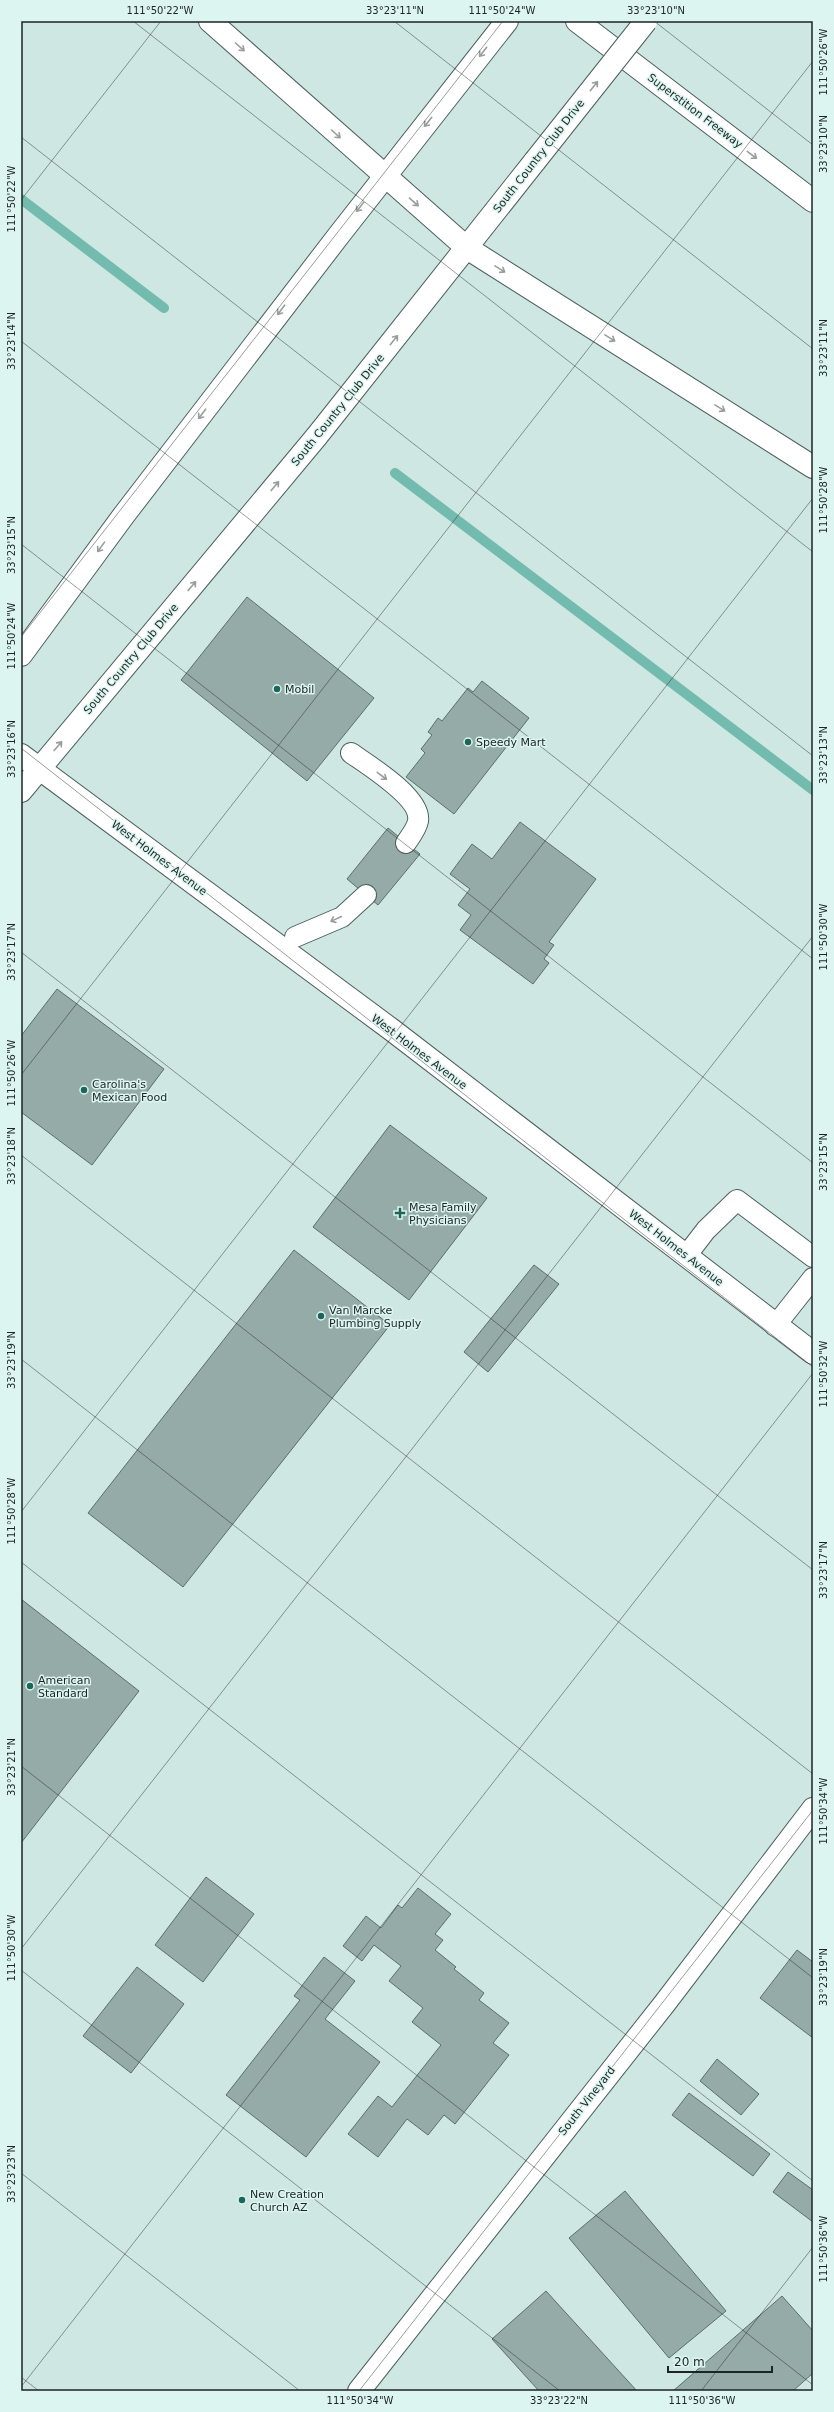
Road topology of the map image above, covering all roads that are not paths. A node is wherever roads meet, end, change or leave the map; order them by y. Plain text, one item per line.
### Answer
1 (210, 21) edge
2 (507, 21) edge
3 (577, 21) edge
4 (646, 21) edge
5 (384, 176) junction
6 (813, 201) edge
7 (467, 248) junction
8 (813, 467) edge
9 (21, 655) edge
10 (351, 753) dead end
11 (21, 755) edge
12 (39, 769) junction
13 (21, 791) edge
14 (406, 843) dead end
15 (366, 895) dead end
16 (295, 937) dead end
17 (686, 1256) junction
18 (813, 1256) edge
19 (813, 1278) edge
20 (775, 1326) junction
21 (813, 1353) edge
22 (813, 1810) edge
23 (359, 2391) edge

1 -> 5 main road
2 -> 5 main road
3 -> 6 main road, Superstition Freeway
7 -> 4 main road, South Country Club Drive, bridge
5 -> 7 main road
5 -> 9 main road
7 -> 8 main road
12 -> 7 main road, South Country Club Drive
10 -> 14 lane
11 - 12 main road, West Holmes Avenue
12 - 13 main road, South Country Club Drive
12 - 17 main road, West Holmes Avenue
15 -> 16 lane
17 - 18 lane
17 - 20 main road, West Holmes Avenue
19 - 20 lane
20 - 21 main road, West Holmes Avenue
22 - 23 main road, South Vineyard

